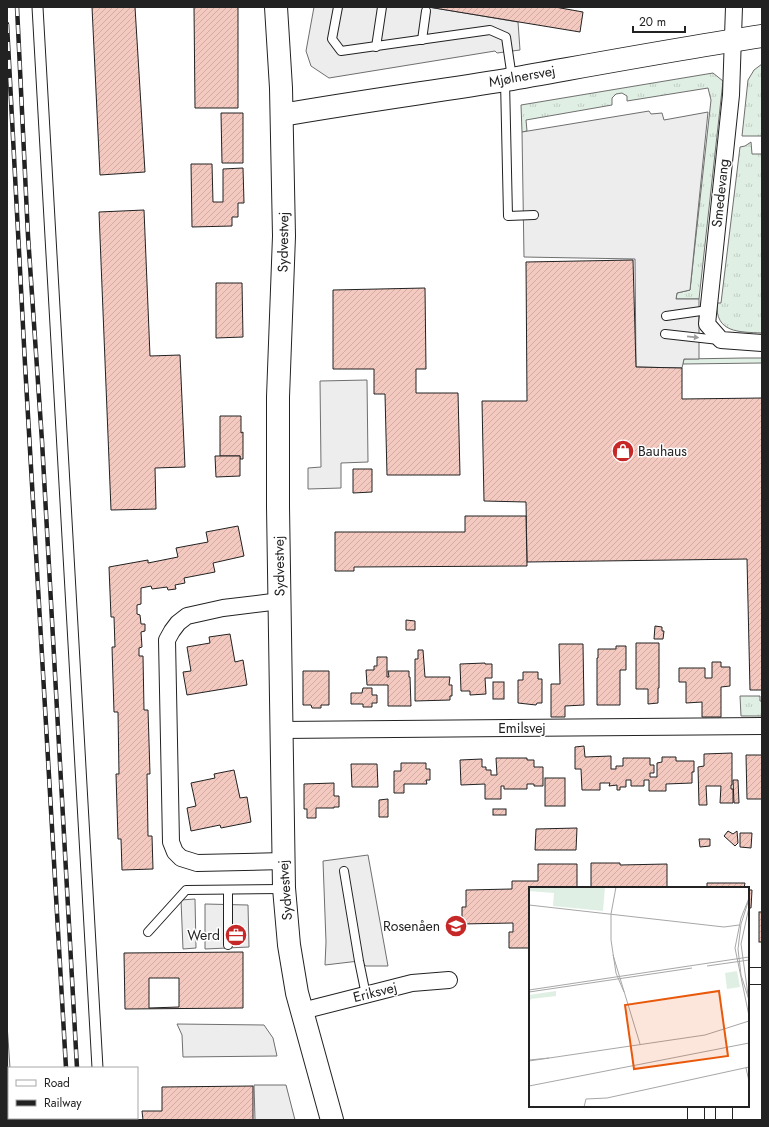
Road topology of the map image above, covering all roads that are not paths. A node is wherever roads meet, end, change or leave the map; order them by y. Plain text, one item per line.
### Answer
1 (276, 7) edge
2 (338, 7) edge
3 (382, 7) edge
4 (734, 7) edge
5 (426, 11) dead end
6 (762, 36) edge
7 (422, 40) junction
8 (732, 40) junction
9 (376, 46) junction
10 (509, 79) junction
11 (282, 115) junction
12 (534, 215) dead end
13 (708, 310) junction
14 (666, 316) dead end
15 (664, 334) dead end
16 (721, 340) junction
17 (762, 344) edge
18 (280, 601) junction
19 (762, 726) edge
20 (281, 730) junction
21 (282, 861) junction
22 (344, 871) dead end
23 (284, 888) junction
24 (228, 890) junction
25 (148, 932) dead end
26 (228, 945) dead end
27 (749, 976) edge
28 (762, 976) edge
29 (449, 980) dead end
30 (366, 995) junction
31 (302, 1011) junction
32 (696, 1107) edge
33 (724, 1107) edge
34 (332, 1120) edge
35 (696, 1120) edge
36 (724, 1120) edge

1 - 11 street, Sydvestvej
2 - 9 lane
3 - 9 lane
4 - 8 street, Smedevang
5 - 7 lane
6 - 8 street, Mjølnersvej
7 - 9 lane
7 - 10 lane
8 - 10 street, Mjølnersvej
8 - 13 street, Smedevang
10 - 11 street, Mjølnersvej
10 - 12 lane
11 - 18 street, Sydvestvej
13 - 14 lane
13 - 16 street, Smedevang
15 -> 16 lane
16 - 17 street
18 - 20 street, Sydvestvej
18 - 21 street
19 - 20 street, Emilsvej
20 - 21 street, Sydvestvej
21 - 23 street, Sydvestvej
22 - 30 lane
23 - 24 lane
23 - 31 street, Sydvestvej
24 - 25 lane
24 - 26 lane
27 - 28 street
29 - 30 street, Eriksvej
30 - 31 street, Eriksvej
31 - 34 street, Sydvestvej
32 - 35 street
33 - 36 street

